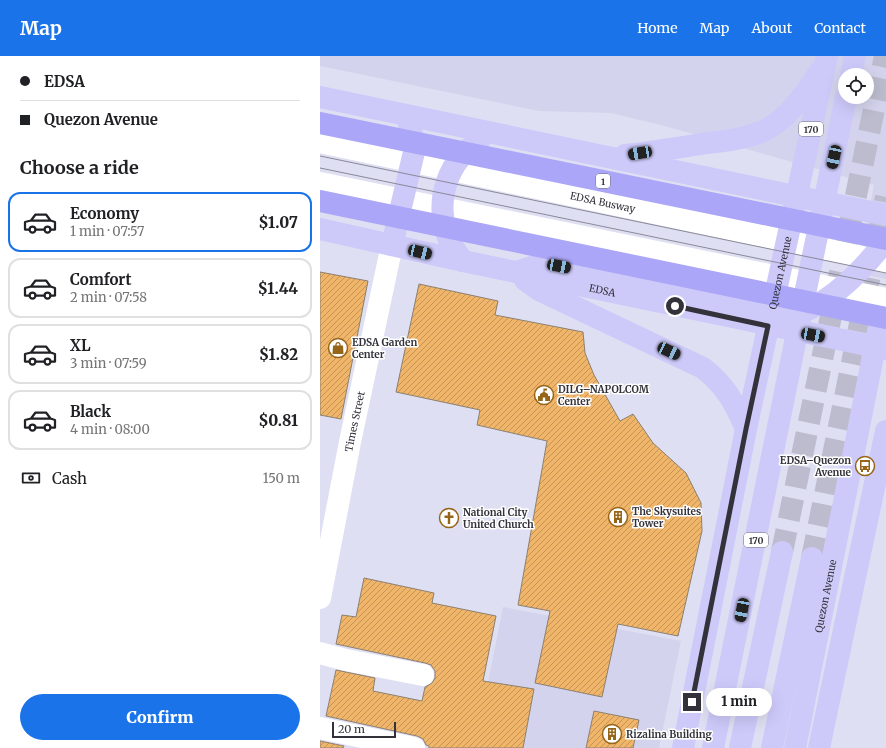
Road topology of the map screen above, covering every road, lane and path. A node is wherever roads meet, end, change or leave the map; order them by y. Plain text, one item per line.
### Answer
1 (855, 56) edge
2 (827, 59) edge
3 (852, 68) edge
4 (320, 97) edge
5 (845, 104) edge
6 (403, 115) junction
7 (320, 123) edge
8 (492, 134) junction
9 (320, 142) edge
10 (611, 158) junction
11 (320, 183) edge
12 (797, 195) junction
13 (825, 201) junction
14 (320, 202) edge
15 (886, 215) edge
16 (320, 229) edge
17 (886, 240) edge
18 (392, 245) junction
19 (462, 261) junction
20 (886, 262) edge
21 (515, 272) junction
22 (886, 299) edge
23 (770, 316) junction
24 (799, 322) junction
25 (883, 322) edge
26 (880, 348) edge
27 (746, 429) junction
28 (886, 431) edge
29 (882, 460) edge
30 (782, 552) tunnel mouth
31 (812, 558) tunnel mouth
32 (320, 598) edge
33 (320, 653) edge
34 (423, 675) dead end
35 (320, 728) edge
36 (414, 748) edge
37 (683, 748) edge
38 (713, 748) edge
39 (740, 748) edge
40 (772, 748) edge
41 (795, 748) edge
42 (819, 748) edge

1 - 3 main road
2 - 10 main road
2 - 12 main road, Quezon Avenue / 170
4 - 6 main road
5 - 13 main road, 170
6 - 8 main road
6 - 18 main road
7 - 17 highway, 1
8 - 10 main road
8 - 19 main road
9 - 20 street, EDSA Busway
10 - 12 main road
11 - 22 street
12 - 13 main road
12 - 23 main road, Quezon Avenue / 170
13 - 15 main road
13 - 24 main road, 170
14 - 25 highway
16 - 18 main road, EDSA
17 - 24 main road
18 - 19 main road, EDSA
18 - 32 street, Times Street
19 - 21 main road, EDSA
20 - 24 main road
21 - 23 main road, EDSA
21 - 27 main road
23 - 24 main road, EDSA
23 - 27 main road, Quezon Avenue / 170
24 - 26 main road, EDSA
24 - 38 main road, 170
25 - 26 main road, Quezon Avenue
26 - 41 main road, Quezon Avenue
27 - 37 main road, Quezon Avenue / 170
28 - 29 main road
29 - 42 main road
30 - 39 main road, 170
31 - 40 main road, Quezon Avenue
33 - 34 street
35 - 36 street

